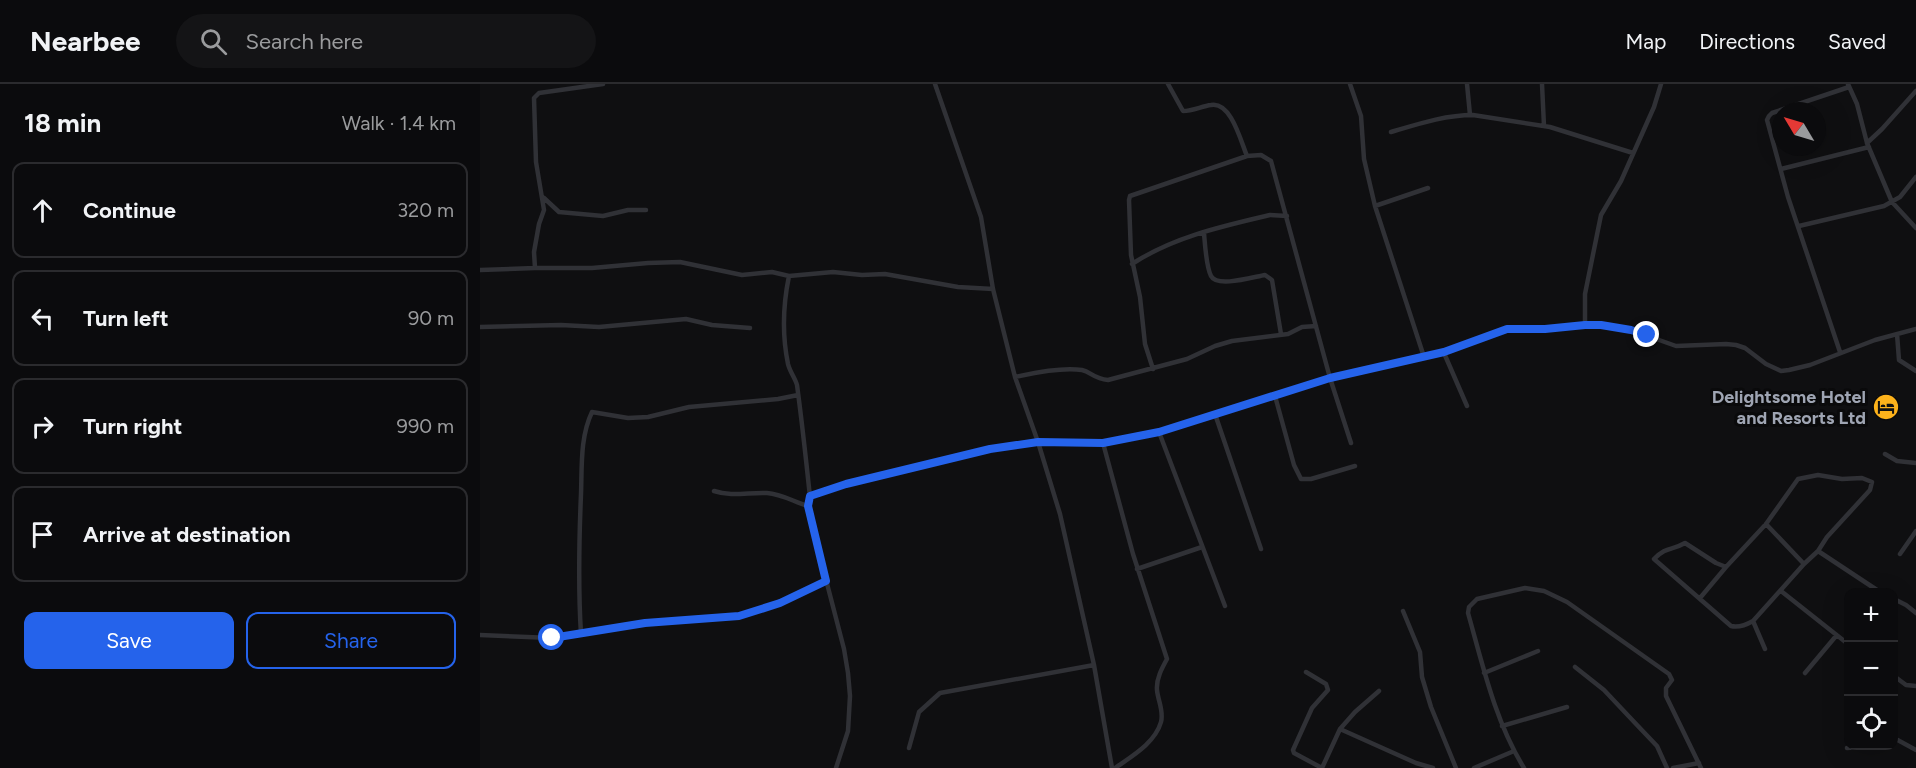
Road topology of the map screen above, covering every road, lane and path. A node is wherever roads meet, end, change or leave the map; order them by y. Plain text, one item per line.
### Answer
1 (603, 84) edge
2 (935, 84) edge
3 (1168, 84) edge
4 (1350, 84) edge
5 (1467, 84) edge
6 (1542, 84) edge
7 (1661, 84) edge
8 (1849, 86) edge
9 (1916, 91) edge
10 (1470, 115) junction
11 (1544, 126) junction
12 (1391, 132) dead end
13 (1868, 145) junction
14 (1633, 153) junction
15 (1247, 156) junction
16 (1780, 169) junction
17 (1916, 177) edge
18 (1428, 188) dead end
19 (543, 197) junction
20 (1893, 202) junction
21 (1375, 206) junction
22 (646, 210) dead end
23 (1287, 216) junction
24 (1799, 226) junction
25 (1916, 228) edge
26 (1204, 233) junction
27 (1132, 264) junction
28 (534, 268) junction
29 (480, 270) edge
30 (789, 276) junction
31 (993, 289) junction
32 (1585, 325) junction
33 (1316, 326) junction
34 (480, 327) edge
35 (750, 328) dead end
36 (1916, 329) edge
37 (1281, 334) junction
38 (1897, 334) junction
39 (1444, 352) junction
40 (1840, 352) junction
41 (1424, 357) junction
42 (1153, 369) junction
43 (1916, 371) edge
44 (1015, 377) junction
45 (1330, 378) junction
46 (798, 395) junction
47 (1275, 396) junction
48 (1467, 406) dead end
49 (1215, 414) junction
50 (1159, 432) junction
51 (1038, 442) junction
52 (1103, 443) junction
53 (1351, 443) dead end
54 (1885, 454) dead end
55 (1916, 463) edge
56 (1355, 466) dead end
57 (714, 491) dead end
58 (810, 496) junction
59 (808, 506) junction
60 (1766, 524) junction
61 (1916, 531) edge
62 (1202, 547) junction
63 (1261, 549) dead end
64 (1818, 551) junction
65 (1900, 554) dead end
66 (1804, 564) junction
67 (1726, 567) junction
68 (1137, 569) junction
69 (826, 581) junction
70 (1874, 588) edge
71 (1780, 591) junction
72 (1700, 598) junction
73 (1898, 601) edge
74 (1225, 606) dead end
75 (1403, 610) dead end
76 (1916, 613) edge
77 (1753, 621) junction
78 (581, 633) junction
79 (480, 635) edge
80 (1836, 636) junction
81 (1845, 642) edge
82 (1765, 649) dead end
83 (1538, 651) dead end
84 (1094, 665) junction
85 (1575, 667) dead end
86 (1306, 672) dead end
87 (1484, 673) junction
88 (1804, 673) dead end
89 (1898, 679) edge
90 (1916, 686) edge
91 (1379, 691) dead end
92 (1567, 707) dead end
93 (1502, 726) junction
94 (1340, 729) junction
95 (1898, 741) edge
96 (909, 748) dead end
97 (1916, 750) edge
98 (1514, 751) junction
99 (1700, 765) edge
100 (1415, 766) edge
101 (836, 768) edge
102 (1113, 768) edge
103 (1322, 768) edge
104 (1433, 768) edge
105 (1456, 768) edge
106 (1474, 768) edge
107 (1524, 768) edge
108 (1667, 768) edge
109 (1673, 768) edge

1 - 19 street
2 - 31 street
3 - 15 street
4 - 21 street
5 - 10 street
6 - 11 street
7 - 14 street
8 - 13 street
8 - 16 street
9 - 13 street
10 - 11 street
10 - 12 street
11 - 14 street
13 - 16 street
13 - 20 street
14 - 32 street
15 - 23 street
15 - 27 street
16 - 24 street
17 - 20 street
18 - 21 street
19 - 22 street
19 - 28 street
20 - 24 street
20 - 25 street
21 - 41 street
23 - 26 street
23 - 33 street
24 - 40 street
26 - 27 street
26 - 37 street
27 - 42 street
28 - 29 street
28 - 30 street
30 - 31 street
30 - 46 street
31 - 44 street
32 - 39 street
32 - 40 street
33 - 37 street
33 - 45 street
34 - 35 street
36 - 38 street
37 - 42 street
38 - 40 street
38 - 43 street
39 - 41 street
39 - 48 street
41 - 45 street
42 - 44 street
44 - 51 street
45 - 47 street
45 - 53 street
46 - 58 street
46 - 78 street
47 - 49 street
47 - 56 street
49 - 50 street
49 - 63 street
50 - 52 street
50 - 62 street
51 - 52 street
51 - 58 street
51 - 84 street
52 - 68 street
54 - 55 street
57 - 59 street
58 - 59 street
59 - 69 street
60 - 64 street
60 - 66 street
60 - 67 street
61 - 65 street
62 - 68 street
62 - 74 street
64 - 66 street
64 - 70 street
66 - 71 street
67 - 72 street
67 - 72 street
68 - 102 street
69 - 78 street
69 - 101 street
71 - 77 street
71 - 80 street
72 - 77 street
73 - 76 street
75 - 105 street
77 - 82 street
78 - 79 street
80 - 81 street
80 - 88 street
83 - 87 street
84 - 96 street
84 - 102 street
85 - 108 street
86 - 103 street
87 - 93 street
87 - 99 street
89 - 90 street
91 - 94 street
92 - 93 street
93 - 98 street
94 - 100 street
94 - 103 street
95 - 97 street
98 - 106 street
98 - 107 street
99 - 109 street
100 - 104 street

